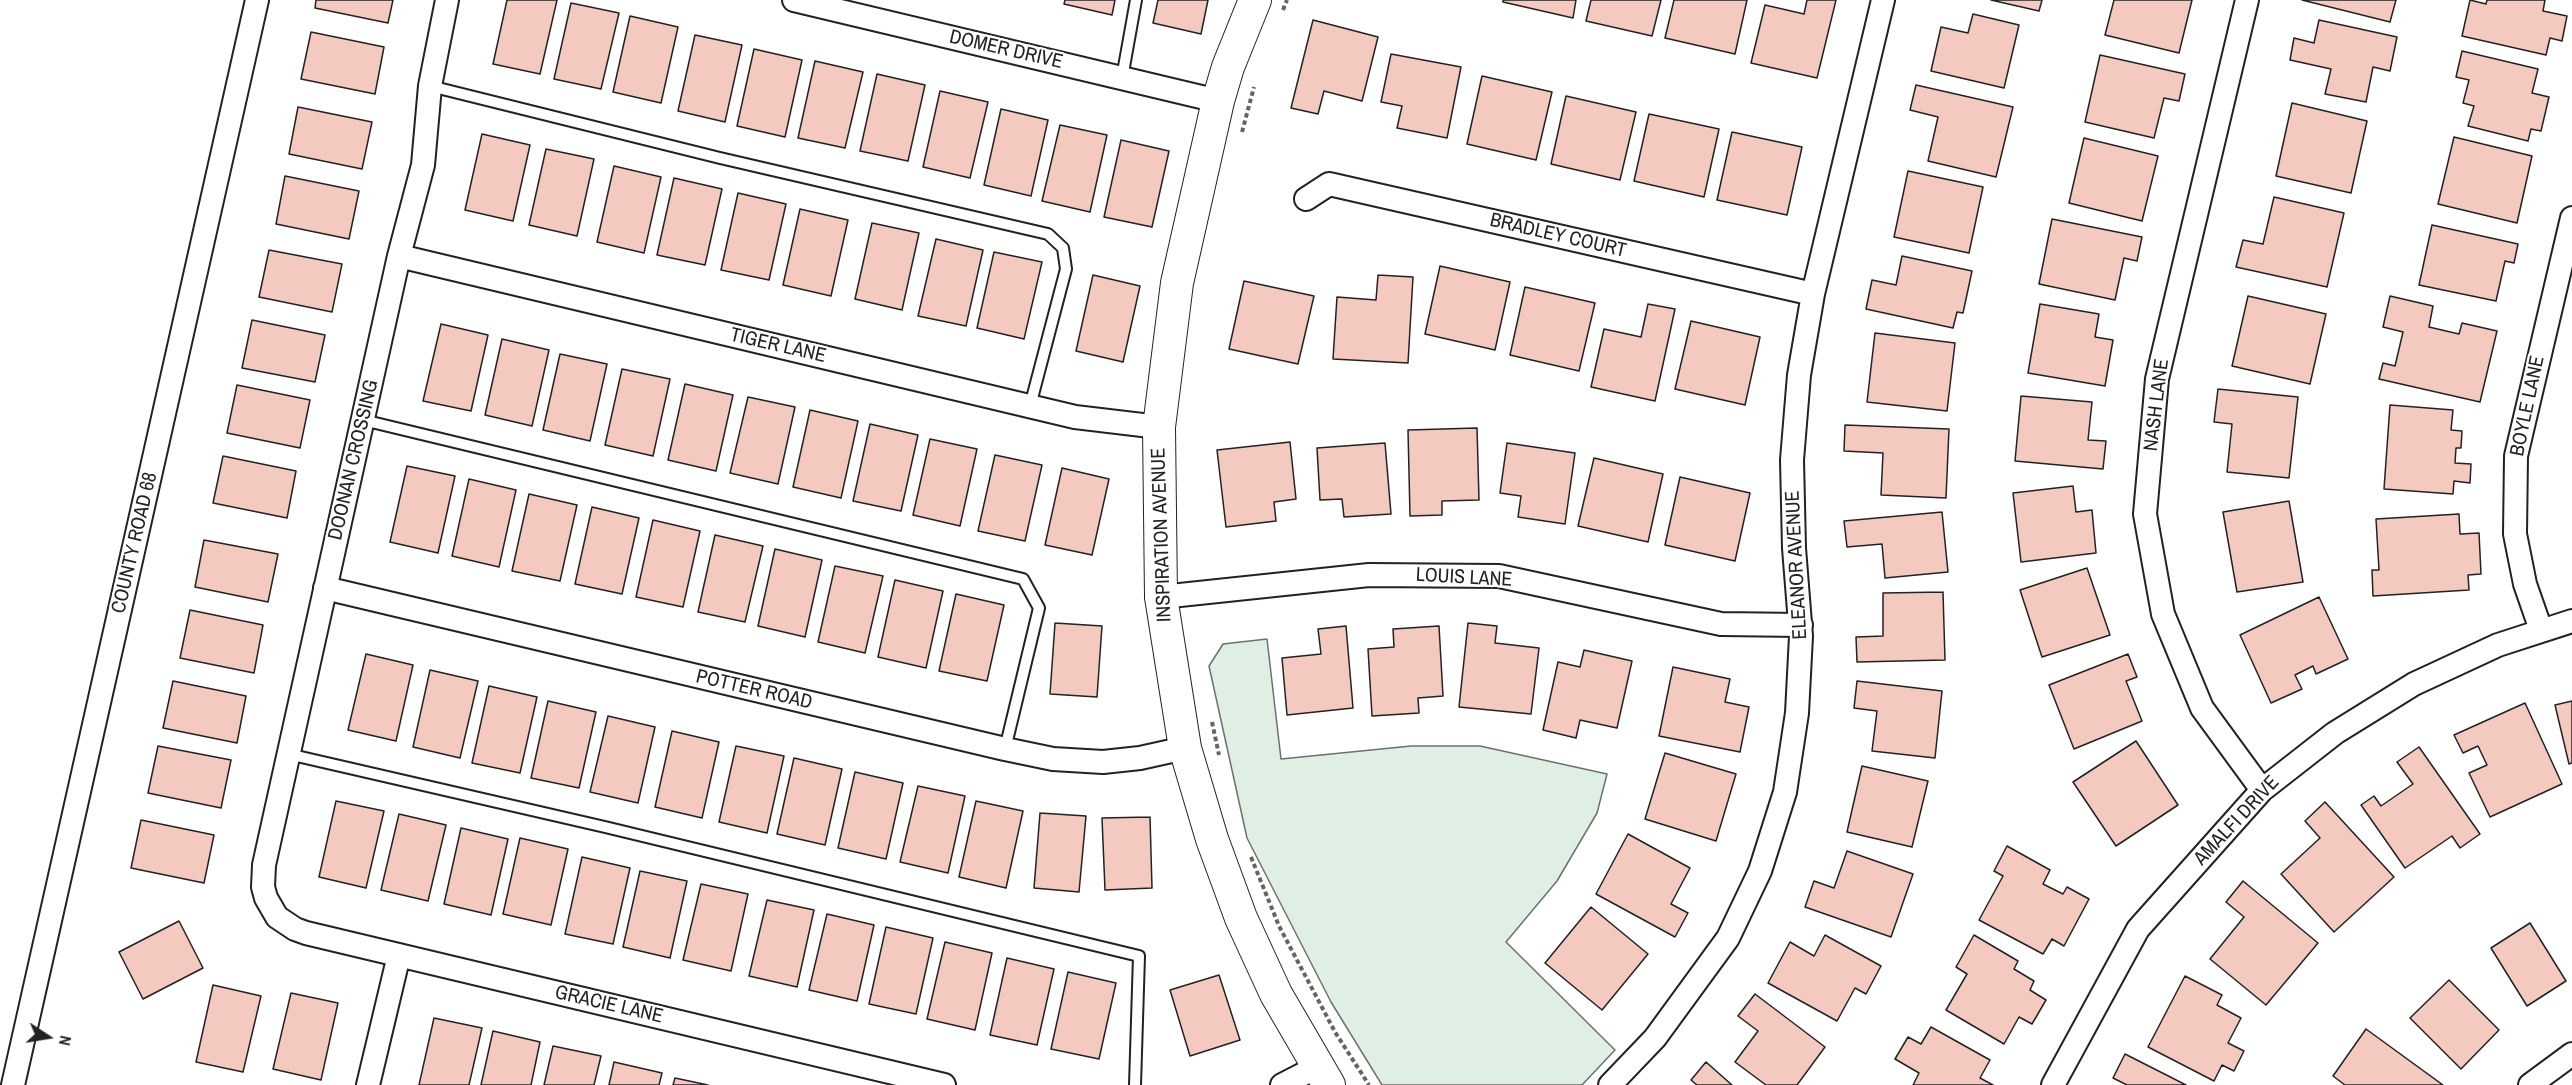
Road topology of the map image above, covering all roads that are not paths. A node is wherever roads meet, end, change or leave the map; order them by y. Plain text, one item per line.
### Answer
1 (258, 0) edge
2 (447, 0) edge
3 (794, 0) edge
4 (1136, 0) edge
5 (1883, 0) edge
6 (2247, 0) edge
7 (1267, 9) edge
8 (1122, 78) junction
9 (430, 86) junction
10 (1218, 101) junction
11 (1306, 199) dead end
12 (2572, 218) edge
13 (399, 256) junction
14 (1813, 294) junction
15 (1030, 406) junction
16 (363, 420) junction
17 (1159, 427) junction
18 (325, 588) junction
19 (1161, 597) junction
20 (2572, 621) edge
21 (1801, 625) junction
22 (2541, 630) junction
23 (1185, 748) junction
24 (1005, 749) junction
25 (288, 754) junction
26 (2262, 790) junction
27 (277, 917) joint
28 (399, 955) junction
29 (2572, 1054) edge
30 (1323, 1076) edge
31 (13, 1085) edge
32 (368, 1085) edge
33 (944, 1085) edge
34 (1135, 1085) edge
35 (1282, 1085) edge
36 (1610, 1085) edge
37 (2053, 1085) edge
38 (2530, 1085) edge

1 - 31 street, COUNTY ROAD 68
2 - 9 street, DOONAN CROSSING
3 - 8 street, DOMER DRIVE
4 - 8 lane
5 - 14 street, ELEANOR AVENUE
6 - 26 street, NASH LANE
7 - 10 street, INSPIRATION AVENUE
8 - 10 street, DOMER DRIVE
9 - 13 street, DOONAN CROSSING
9 - 15 lane
10 - 17 street, INSPIRATION AVENUE
11 - 14 street, BRADLEY COURT
12 - 22 street, BOYLE LANE
13 - 15 street, TIGER LANE
13 - 16 street, DOONAN CROSSING
14 - 21 street, ELEANOR AVENUE
15 - 17 street, TIGER LANE
16 - 18 street, DOONAN CROSSING
16 - 24 lane
17 - 19 street, INSPIRATION AVENUE
18 - 24 street, POTTER ROAD
18 - 25 street, DOONAN CROSSING
19 - 21 street, LOUIS LANE
19 - 23 street, INSPIRATION AVENUE
20 - 22 street, AMALFI DRIVE
21 - 36 street, ELEANOR AVENUE
22 - 26 street, AMALFI DRIVE
23 - 24 street, POTTER ROAD
23 - 30 street, INSPIRATION AVENUE
25 - 27 street, DOONAN CROSSING
25 - 34 lane
26 - 37 street, AMALFI DRIVE
27 - 28 street, GRACIE LANE
28 - 32 street
28 - 33 street, GRACIE LANE
29 - 38 street
30 - 35 street

